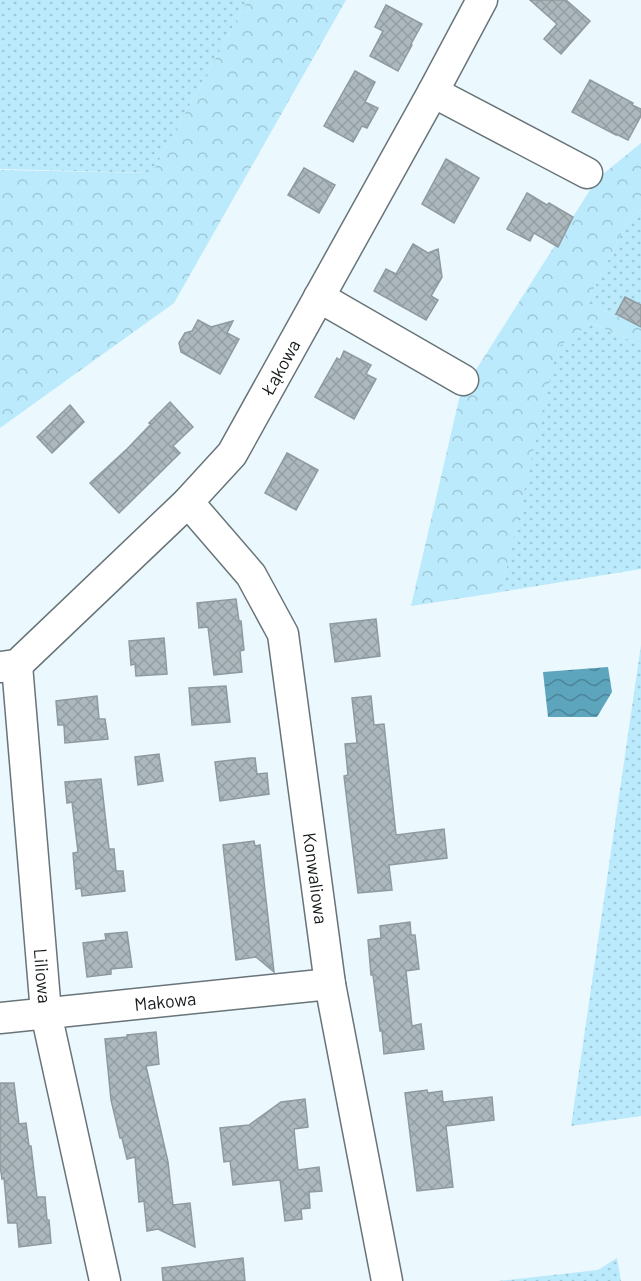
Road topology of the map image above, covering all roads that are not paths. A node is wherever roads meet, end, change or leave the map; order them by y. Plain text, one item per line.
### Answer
1 (482, 0) edge
2 (433, 92) junction
3 (587, 173) dead end
4 (319, 297) junction
5 (463, 380) dead end
6 (188, 502) junction
7 (8, 666) edge
8 (330, 984) junction
9 (46, 1013) junction
10 (0, 1018) edge
11 (105, 1281) edge
12 (387, 1281) edge

1 - 2 street, Łąkowa
2 - 3 street
2 - 4 street, Łąkowa
4 - 5 street
4 - 6 street, Łąkowa
6 - 7 street, Łąkowa
6 - 8 street, Konwaliowa
7 - 9 street, Liliowa
8 - 9 street, Makowa
8 - 12 street, Konwaliowa
9 - 10 street, Makowa
9 - 11 street, Liliowa

